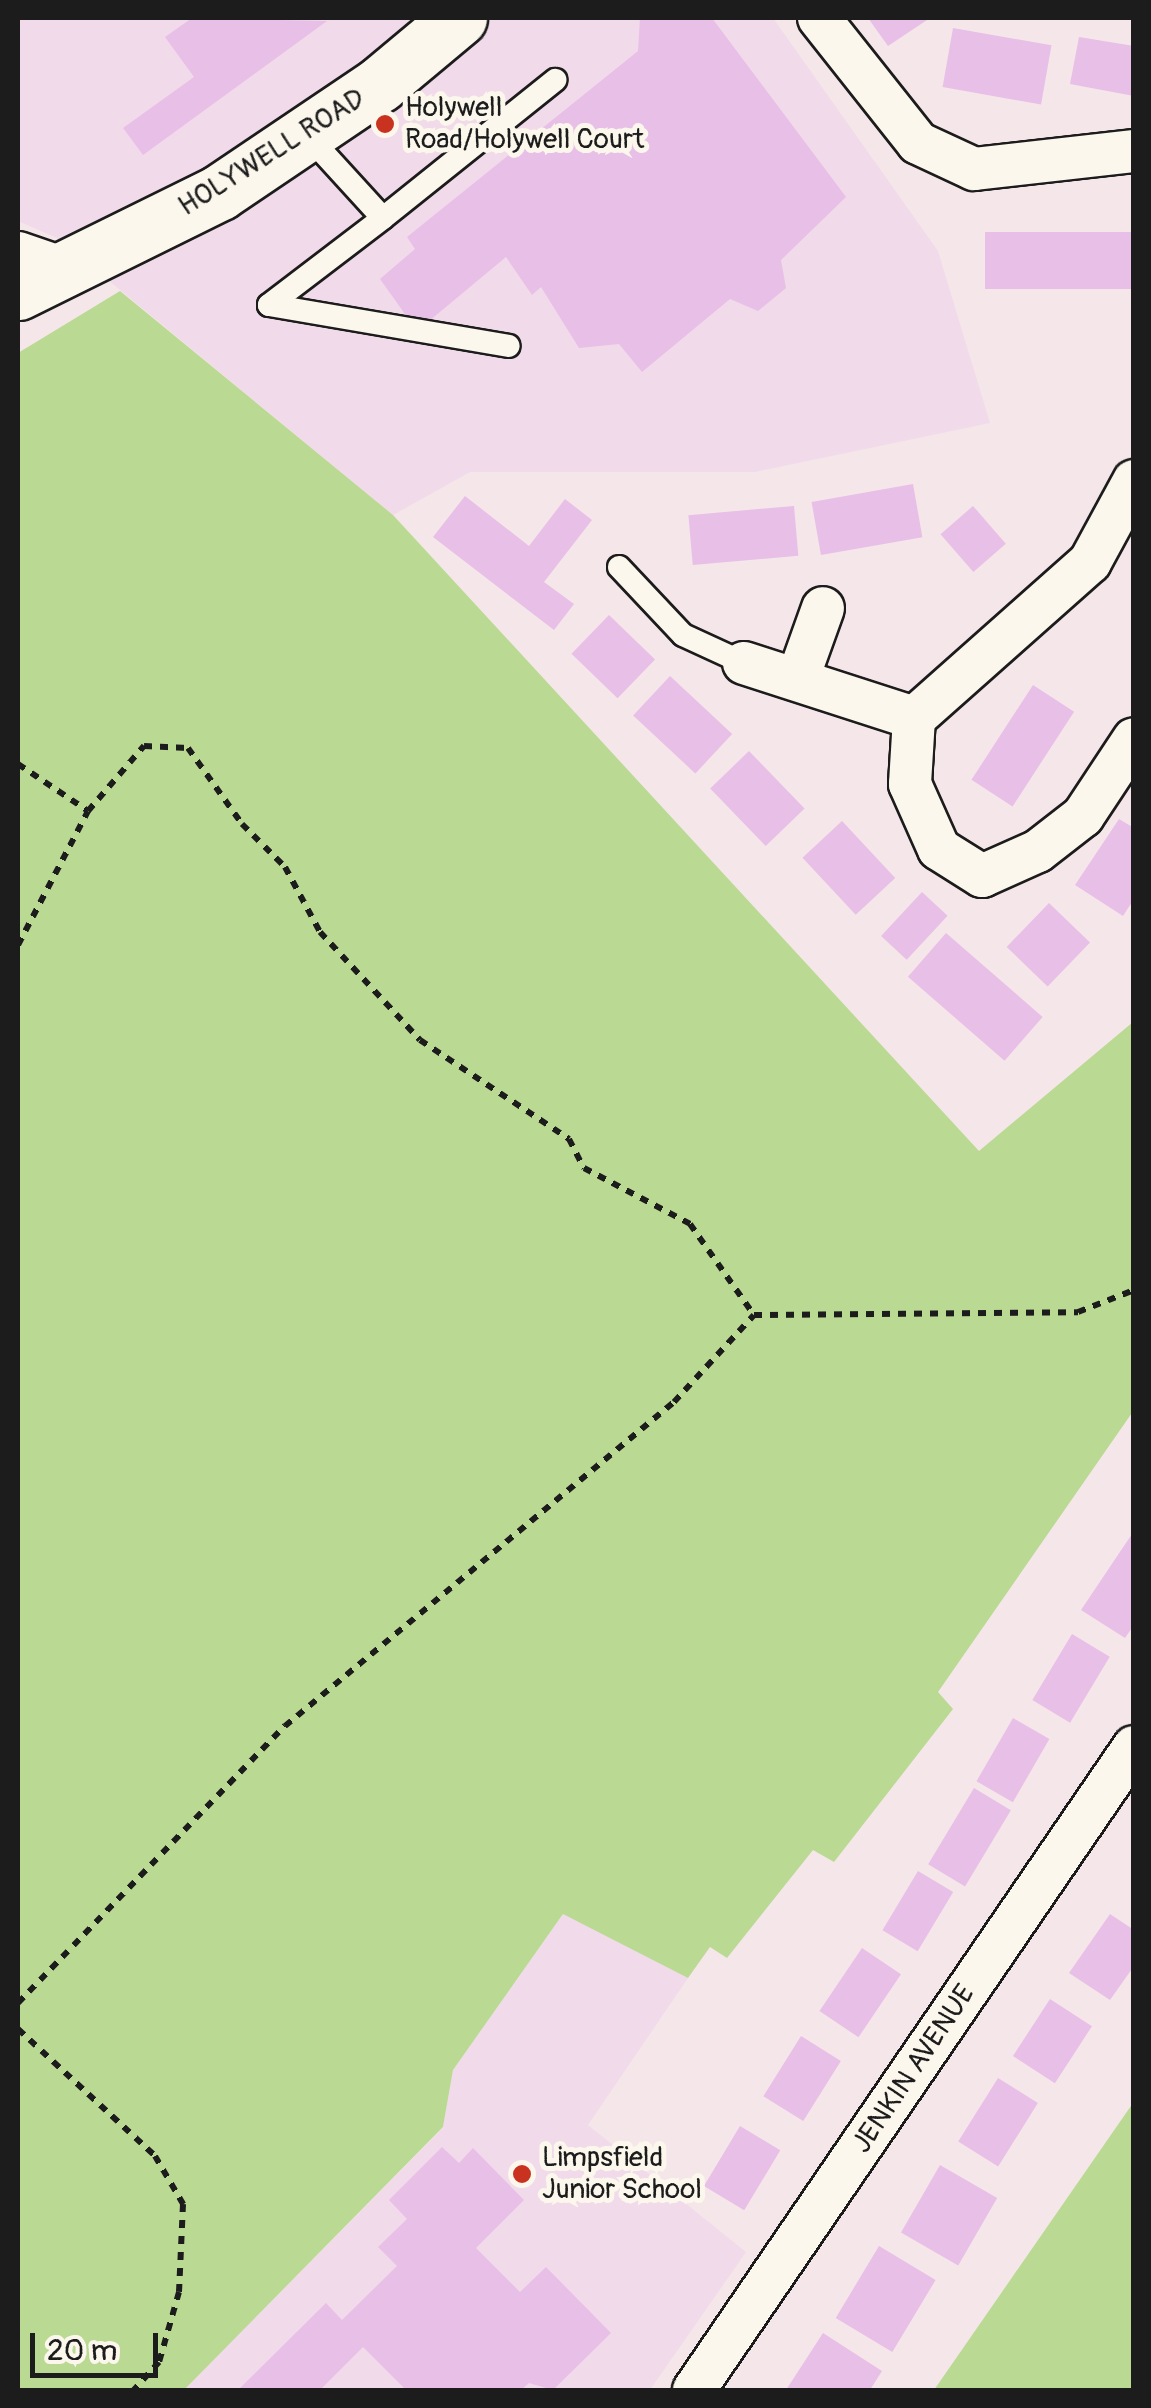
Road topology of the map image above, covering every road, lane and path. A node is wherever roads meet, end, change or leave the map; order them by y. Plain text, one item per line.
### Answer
1 (459, 18) edge
2 (819, 18) edge
3 (554, 80) dead end
4 (308, 136) junction
5 (1134, 151) edge
6 (383, 218) junction
7 (42, 262) edge
8 (18, 292) edge
9 (509, 346) dead end
10 (1134, 482) edge
11 (619, 567) dead end
12 (823, 608) dead end
13 (744, 663) joint
14 (798, 678) junction
15 (914, 718) junction
16 (1134, 740) edge
17 (18, 764) edge
18 (88, 811) junction
19 (18, 945) edge
20 (1134, 1290) edge
21 (754, 1315) junction
22 (1134, 1747) edge
23 (18, 2003) edge
24 (18, 2029) edge
25 (134, 2390) edge
26 (694, 2390) edge

1 - 4 main road, HOLYWELL ROAD
2 - 5 street
3 - 6 lane
4 - 6 lane
4 - 7 main road, HOLYWELL ROAD
6 - 9 lane
7 - 8 main road, HOLYWELL ROAD
10 - 15 street
11 - 13 lane
12 - 14 street
13 - 14 street
14 - 15 street
15 - 16 street
17 - 18 path
18 - 19 path
18 - 21 path
20 - 21 path
21 - 23 path
22 - 26 street, JENKIN AVENUE
24 - 25 path

